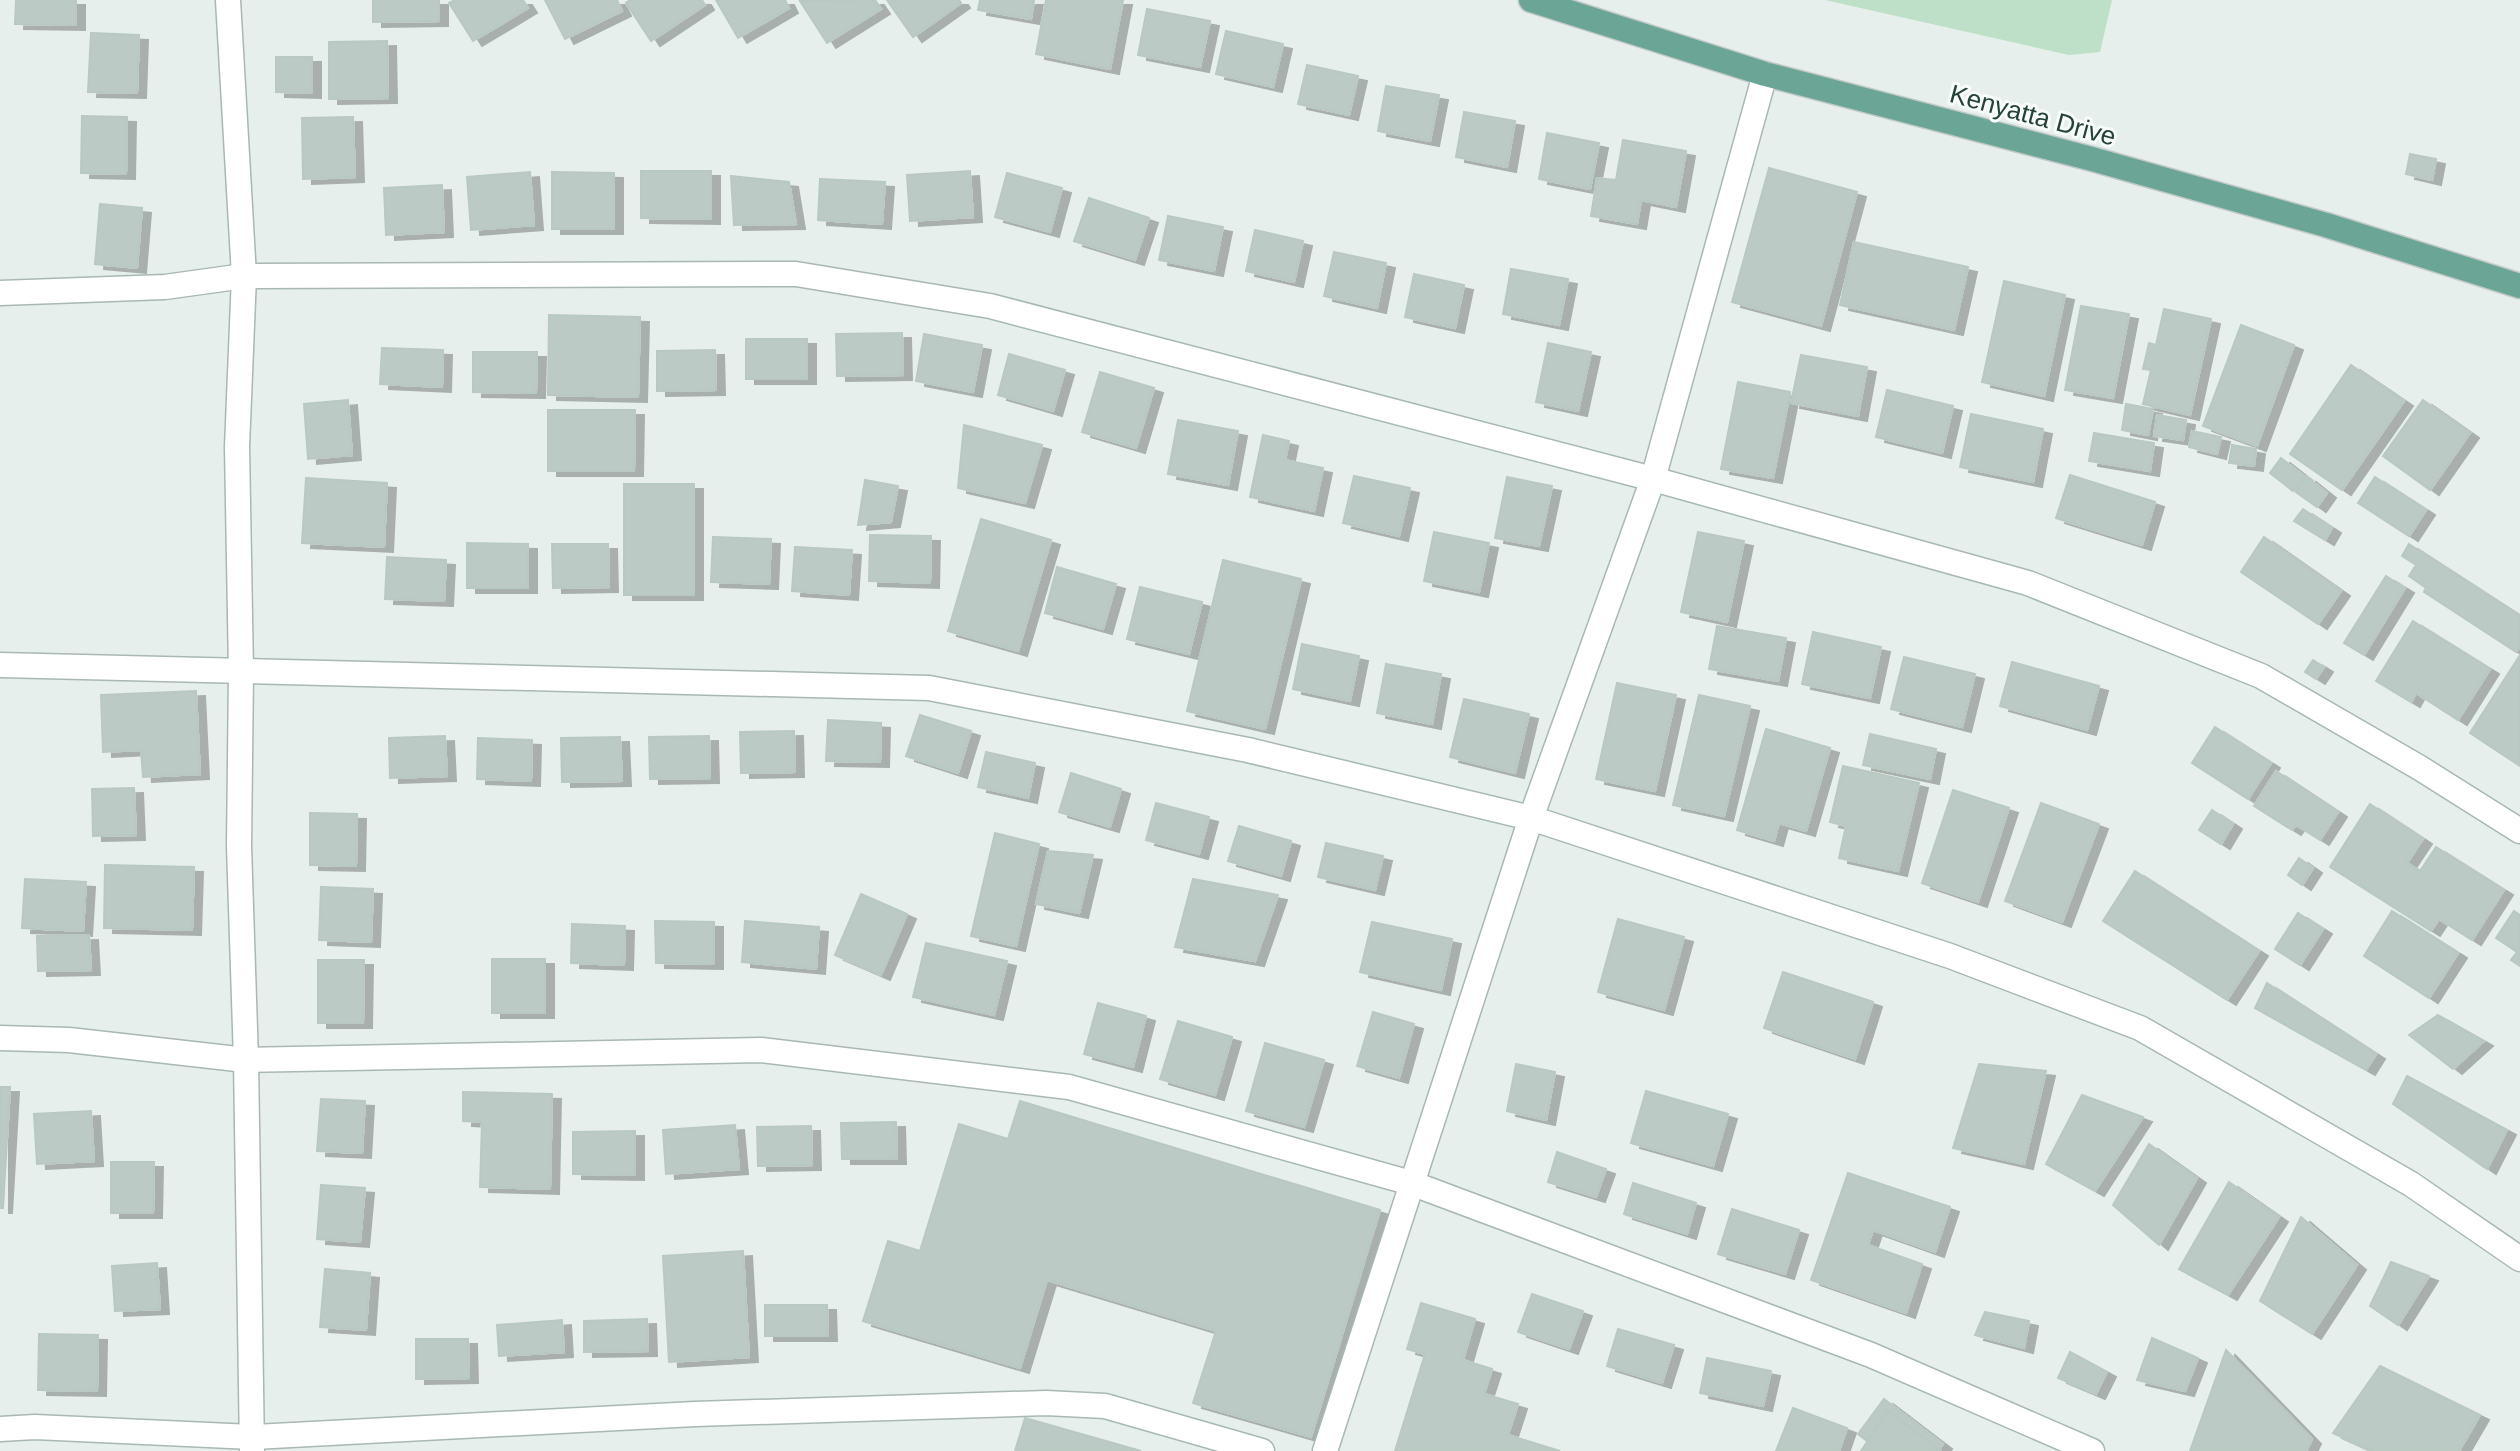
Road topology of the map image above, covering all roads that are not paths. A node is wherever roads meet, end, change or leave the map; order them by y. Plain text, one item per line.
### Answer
1 (228, 0) edge
2 (1531, 0) edge
3 (1765, 74) junction
4 (244, 276) junction
5 (2520, 286) edge
6 (0, 293) edge
7 (1653, 479) junction
8 (0, 665) edge
9 (241, 672) junction
10 (1531, 818) junction
11 (2520, 831) edge
12 (0, 1038) edge
13 (246, 1060) junction
14 (1411, 1183) junction
15 (2520, 1259) edge
16 (0, 1429) edge
17 (252, 1444) edge
18 (1262, 1451) edge
19 (1325, 1451) edge
20 (2092, 1451) edge

1 - 4 street
2 - 3 main road, Kenyatta Drive
3 - 5 main road, Kenyatta Drive
3 - 7 street
4 - 6 street
4 - 7 street
4 - 9 street
7 - 10 street
7 - 11 street
8 - 9 street
9 - 10 street
9 - 13 street
10 - 14 street
10 - 15 street
12 - 13 street
13 - 14 street
13 - 17 street
14 - 19 street
14 - 20 street
16 - 17 street
17 - 18 street

